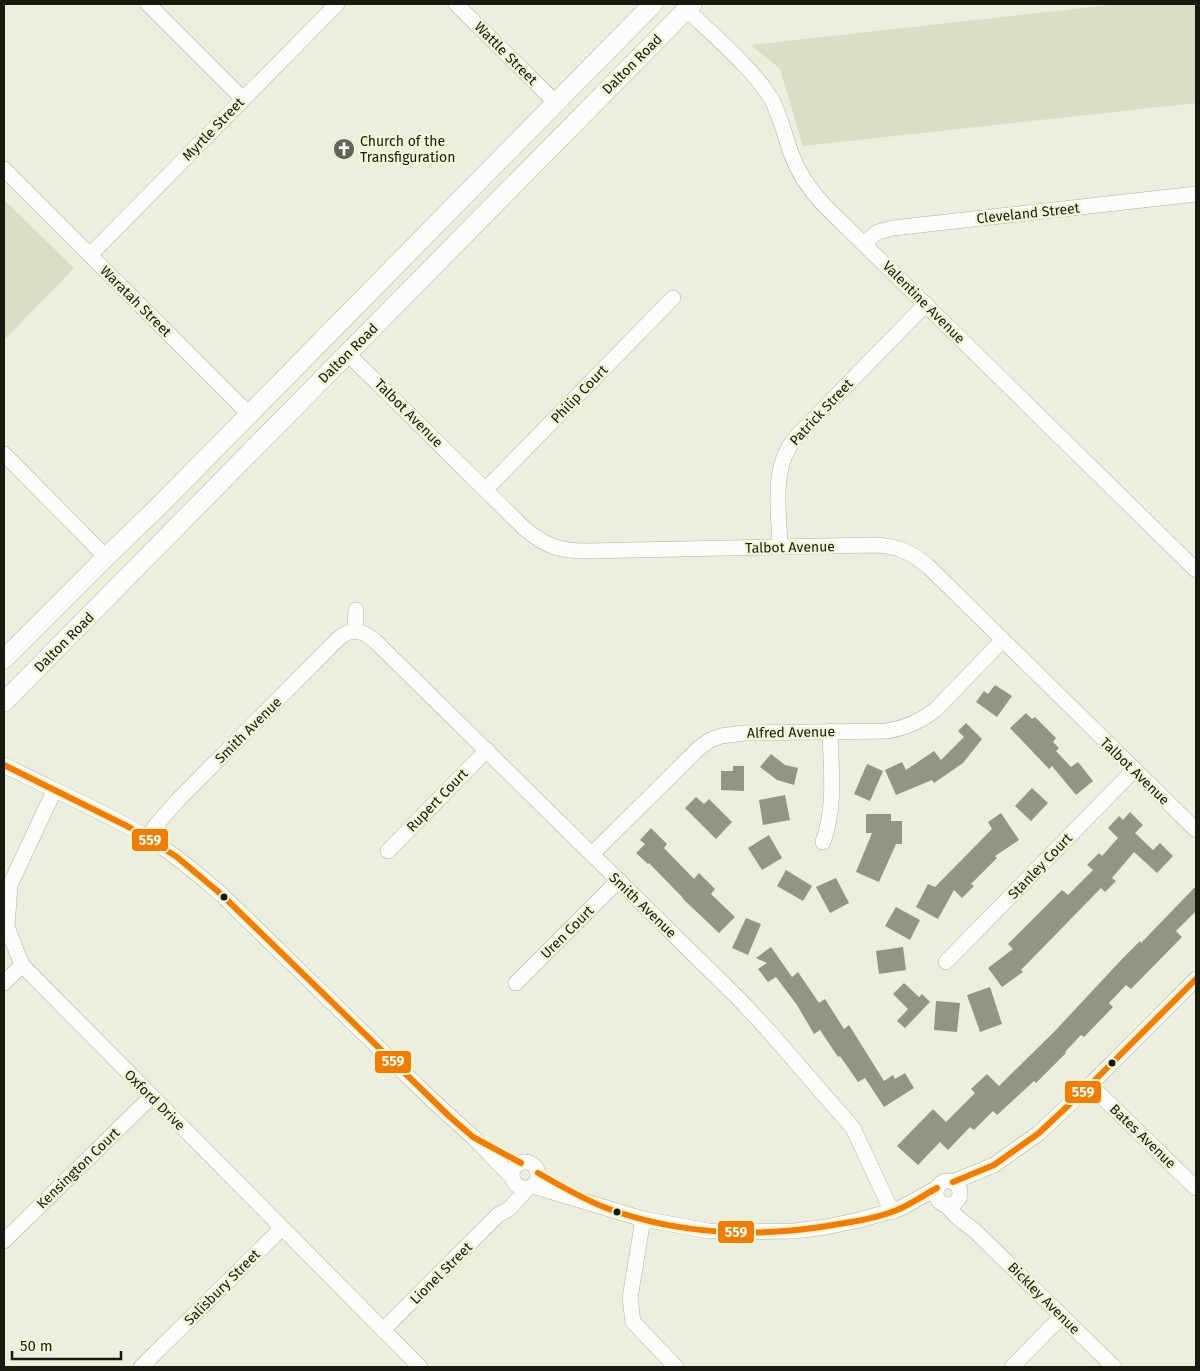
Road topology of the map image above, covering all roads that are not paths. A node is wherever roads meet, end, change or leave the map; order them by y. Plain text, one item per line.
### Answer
1 (148, 4) edge
2 (337, 4) edge
3 (456, 4) edge
4 (654, 4) edge
5 (689, 7) edge
6 (243, 99) junction
7 (556, 103) junction
8 (4, 169) edge
9 (1196, 194) edge
10 (864, 243) junction
11 (90, 255) junction
12 (673, 298) dead end
13 (926, 304) junction
14 (348, 354) junction
15 (249, 414) junction
16 (269, 433) junction
17 (4, 454) edge
18 (486, 489) junction
19 (780, 547) junction
20 (106, 557) junction
21 (1196, 570) edge
22 (356, 610) dead end
23 (356, 630) junction
24 (1002, 641) junction
25 (4, 660) edge
26 (4, 702) edge
27 (830, 731) junction
28 (487, 750) junction
29 (4, 765) edge
30 (1134, 770) junction
31 (54, 791) junction
32 (1196, 830) edge
33 (148, 838) junction
34 (823, 842) dead end
35 (388, 851) dead end
36 (592, 854) junction
37 (619, 880) junction
38 (946, 962) dead end
39 (22, 965) junction
40 (1196, 979) edge
41 (4, 983) edge
42 (516, 983) dead end
43 (1090, 1086) junction
44 (152, 1096) junction
45 (473, 1137) junction
46 (521, 1163) junction
47 (513, 1179) junction
48 (533, 1182) junction
49 (937, 1188) junction
50 (1196, 1188) edge
51 (958, 1192) junction
52 (943, 1204) junction
53 (896, 1210) junction
54 (498, 1215) junction
55 (642, 1219) junction
56 (282, 1228) junction
57 (974, 1230) junction
58 (4, 1240) edge
59 (1062, 1316) junction
60 (383, 1330) junction
61 (141, 1367) edge
62 (420, 1367) edge
63 (676, 1367) edge
64 (1012, 1367) edge
65 (1114, 1367) edge

1 - 6 street
2 - 6 street, Myrtle Street
3 - 7 street, Wattle Street
4 - 7 main road, Dalton Road
5 - 10 street, Valentine Avenue
5 - 14 main road, Dalton Road
6 - 11 street, Myrtle Street
7 - 15 main road, Dalton Road
8 - 11 street, Waratah Street
9 - 10 street, Cleveland Street
10 - 13 street, Valentine Avenue
11 - 15 street, Waratah Street
12 - 18 street, Philip Court
13 - 19 street, Patrick Street
13 - 21 street, Valentine Avenue
14 - 16 main road, Dalton Road
14 - 18 street, Talbot Avenue
15 - 16 main road, Waratah Street
15 - 20 main road, Dalton Road
16 - 26 main road, Dalton Road
17 - 20 street
18 - 19 street, Talbot Avenue
19 - 24 street, Talbot Avenue
20 - 25 main road, Dalton Road
22 - 23 street
23 - 28 street, Smith Avenue
23 - 33 street, Smith Avenue
24 - 27 street, Alfred Avenue
24 - 30 street, Talbot Avenue
27 - 34 street
27 - 36 street, Alfred Avenue
28 - 35 street, Rupert Court
28 - 36 street, Smith Avenue
29 - 31 street
30 - 32 street, Talbot Avenue
30 - 38 street, Stanley Court
31 - 33 street
31 - 39 street, Oxford Drive
33 - 45 street
36 - 37 street, Smith Avenue
37 - 42 street, Uren Court
37 - 53 street, Smith Avenue
39 - 41 street
39 - 44 street, Oxford Drive
40 - 43 street
43 - 50 street, Bates Avenue
43 - 51 street
44 - 56 street, Oxford Drive
44 - 58 street, Kensington Court
45 - 46 street
45 - 47 street
46 - 47 street
46 - 48 street
47 - 48 street
47 - 54 street, Lionel Street
48 - 54 street, Lionel Street
48 - 55 street
49 - 51 street
49 - 52 street
49 - 53 street
51 - 52 street
51 - 57 street, Bickley Avenue
52 - 53 street
52 - 57 street, Bickley Avenue
53 - 55 street
54 - 60 street, Lionel Street
55 - 63 street
56 - 60 street, Oxford Drive
56 - 61 street, Salisbury Street
57 - 59 street, Bickley Avenue
59 - 64 street
59 - 65 street, Bickley Avenue
60 - 62 street, Oxford Drive

